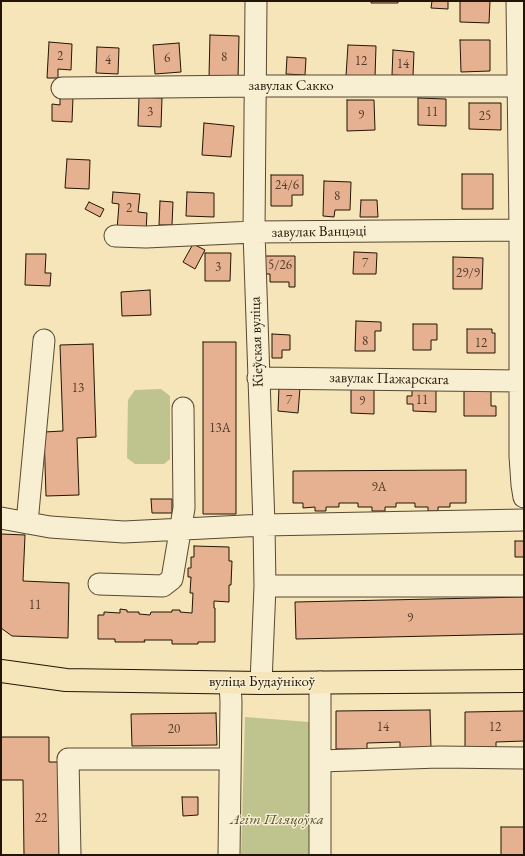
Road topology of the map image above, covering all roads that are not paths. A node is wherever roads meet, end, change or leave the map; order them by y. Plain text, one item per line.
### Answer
1 (256, 1) edge
2 (517, 1) edge
3 (256, 86) junction
4 (519, 86) junction
5 (62, 88) dead end
6 (522, 230) edge
7 (254, 232) junction
8 (115, 236) dead end
9 (44, 340) dead end
10 (258, 378) junction
11 (520, 381) junction
12 (183, 408) dead end
13 (524, 496) edge
14 (1, 518) edge
15 (524, 520) edge
16 (28, 523) junction
17 (264, 525) junction
18 (180, 529) junction
19 (99, 584) dead end
20 (265, 586) junction
21 (524, 586) edge
22 (1, 671) edge
23 (524, 681) edge
24 (320, 682) junction
25 (230, 683) junction
26 (261, 683) junction
27 (524, 758) edge
28 (230, 760) junction
29 (321, 761) junction
30 (70, 855) edge
31 (229, 855) edge
32 (320, 855) edge

1 - 3 street, Кіеўская вуліца
2 - 4 street
3 - 4 street, завулак Сакко
3 - 5 street, завулак Сакко
3 - 7 street, Кіеўская вуліца
4 - 6 street
6 - 7 street, завулак Ванцэці
6 - 11 street
7 - 8 street, завулак Ванцэці
7 - 10 street, Кіеўская вуліца
9 - 16 street
10 - 11 street, завулак Пажарскага
10 - 17 street, Кіеўская вуліца
11 - 13 street
12 - 18 street
14 - 16 street
15 - 17 street
16 - 18 street
17 - 18 street
17 - 20 street, Кіеўская вуліца
18 - 19 street
20 - 21 street
20 - 26 street, Кіеўская вуліца
22 - 25 main road, вуліца Будаўнікоў
23 - 24 main road, вуліца Будаўнікоў
24 - 26 main road, вуліца Будаўнікоў
24 - 29 street
25 - 26 main road, вуліца Будаўнікоў
25 - 28 street
27 - 29 street
28 - 30 street
28 - 31 street
29 - 32 street

